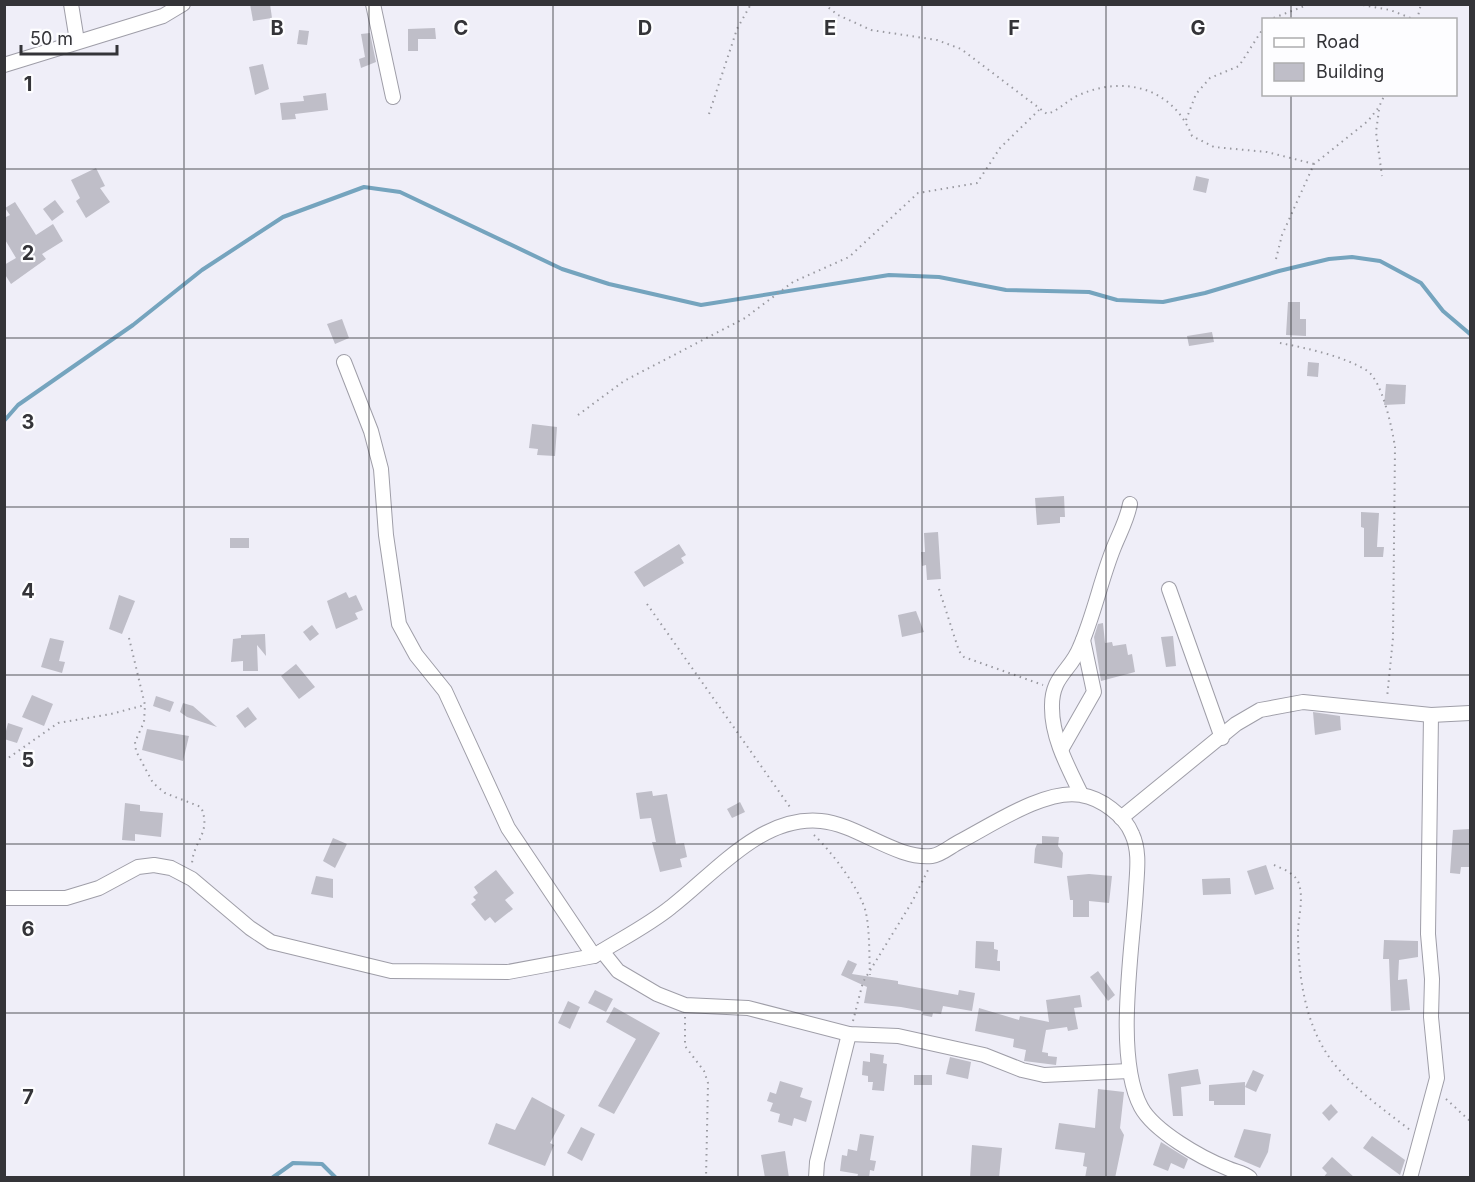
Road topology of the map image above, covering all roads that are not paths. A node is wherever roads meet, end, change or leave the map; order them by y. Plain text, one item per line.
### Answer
1 (71, 4) edge
2 (183, 4) edge
3 (373, 4) edge
4 (77, 41) junction
5 (4, 65) edge
6 (393, 97) dead end
7 (344, 362) dead end
8 (1130, 504) dead end
9 (1169, 589) dead end
10 (1083, 639) junction
11 (1470, 713) edge
12 (1431, 715) junction
13 (1222, 738) junction
14 (1062, 748) junction
15 (1081, 794) junction
16 (1121, 818) junction
17 (4, 898) edge
18 (598, 953) junction
19 (849, 1034) junction
20 (1129, 1071) junction
21 (816, 1178) edge
22 (1250, 1178) edge
23 (1410, 1178) edge

1 - 4 street
2 - 4 street
3 - 6 street
4 - 5 street
7 - 18 street
8 - 10 street
9 - 13 street
10 - 14 street
10 - 14 street
11 - 12 street
12 - 13 street
12 - 23 street
13 - 16 street
14 - 15 street
15 - 16 street
15 - 18 street
16 - 20 street
17 - 18 street
18 - 19 street
19 - 20 street
19 - 21 street
20 - 22 street

